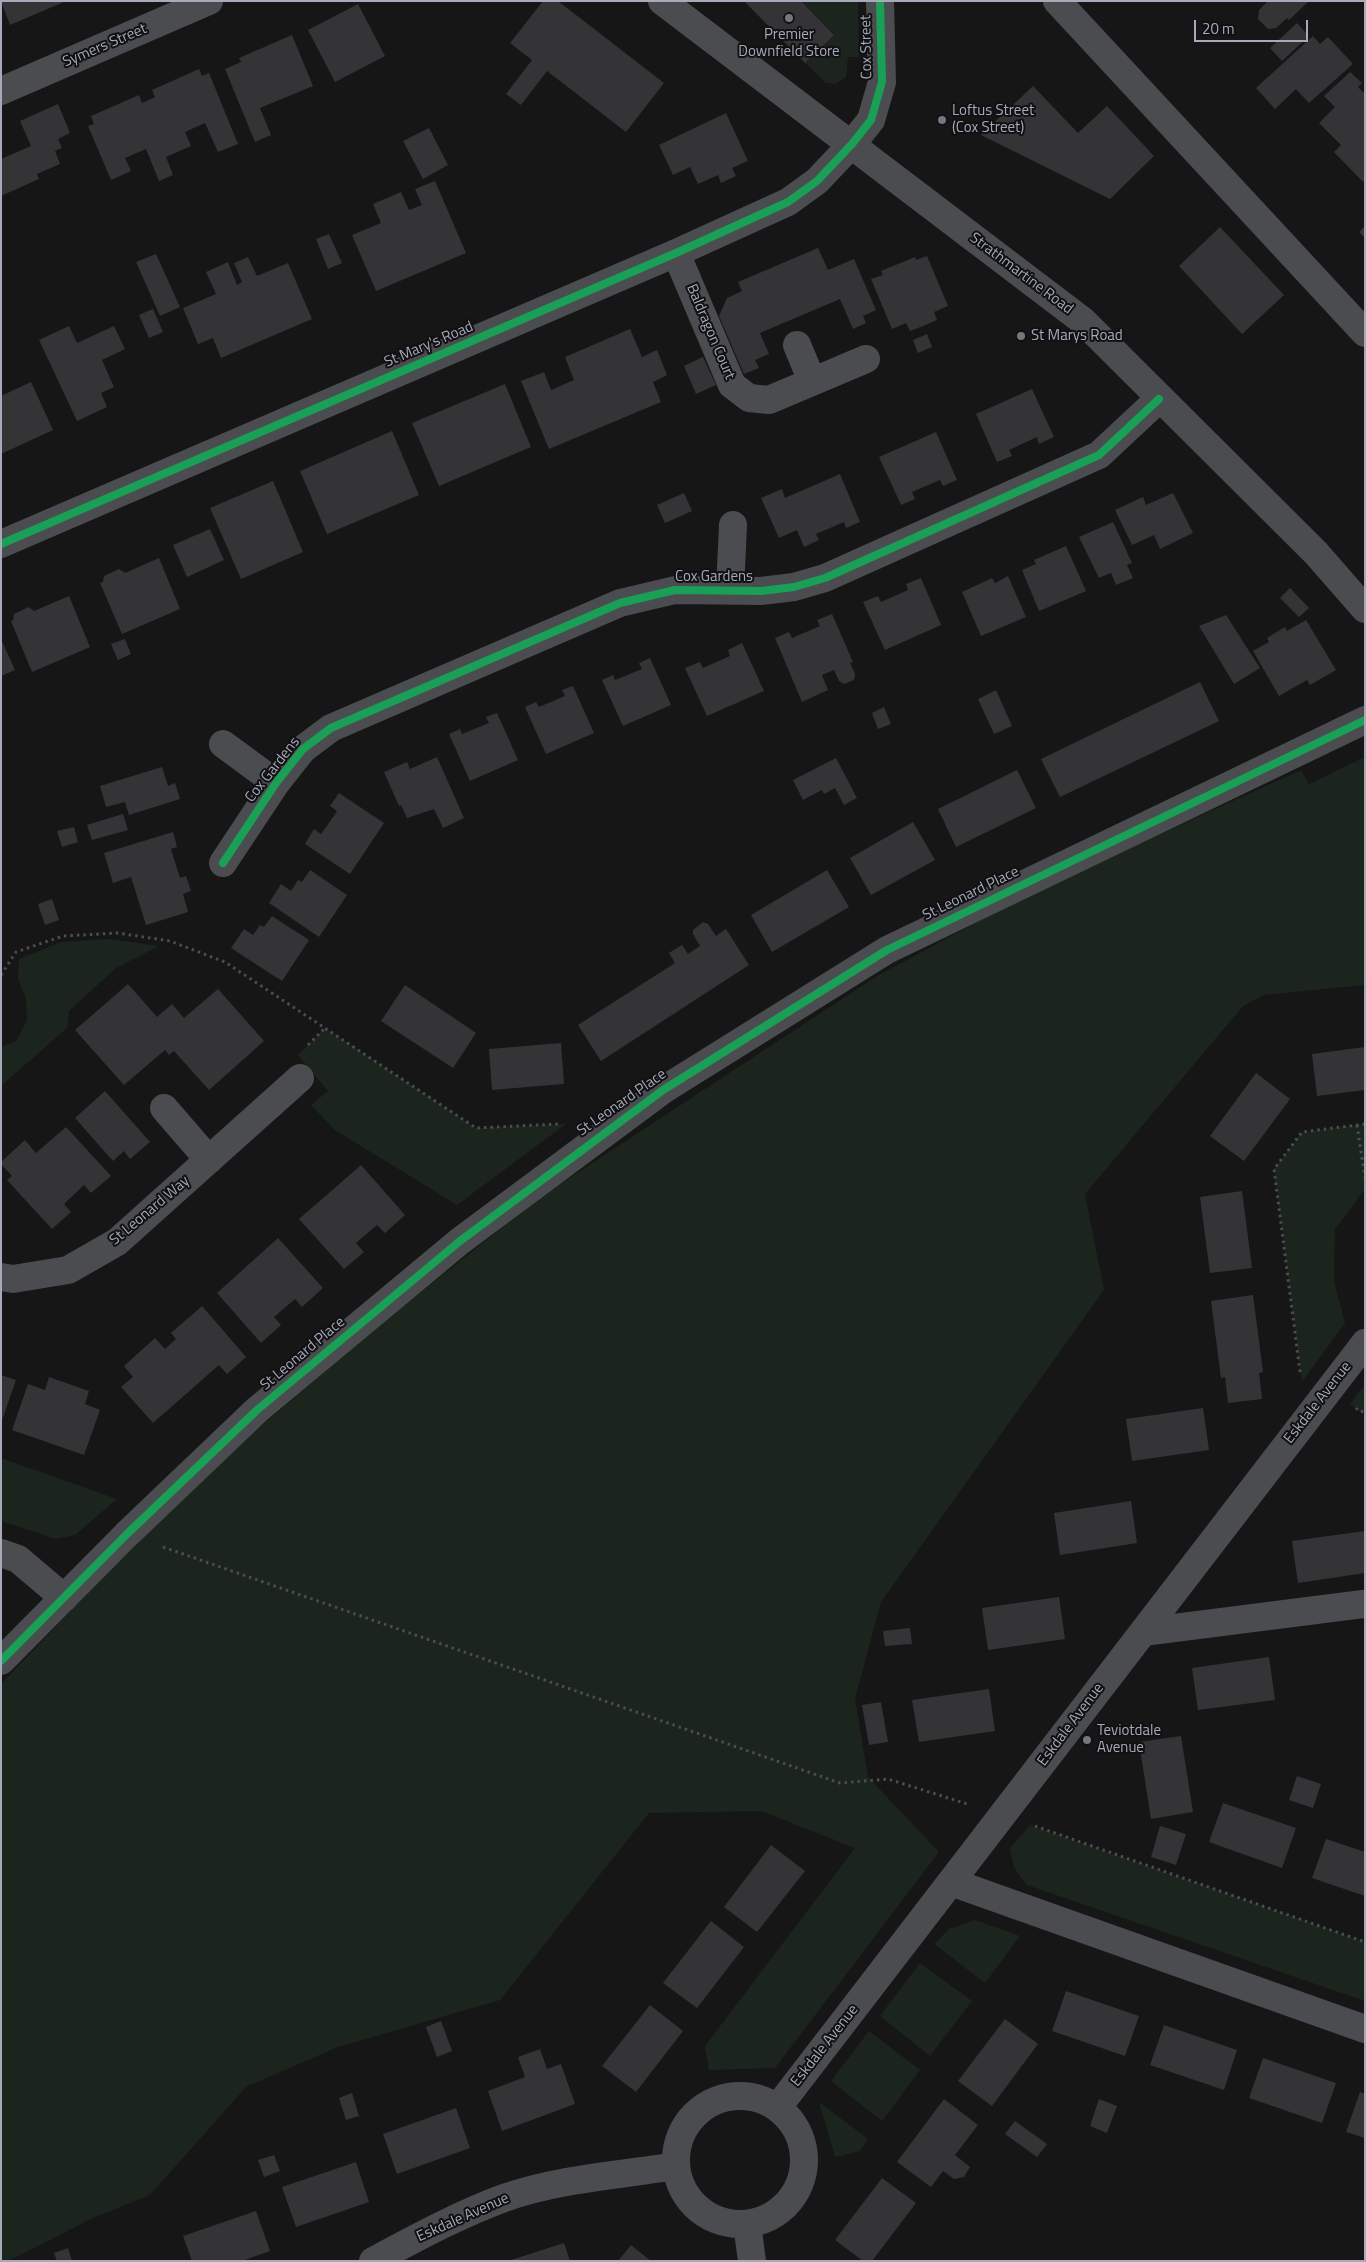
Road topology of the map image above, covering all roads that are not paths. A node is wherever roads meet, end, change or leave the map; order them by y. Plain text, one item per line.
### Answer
1 (209, 1) edge
2 (662, 1) edge
3 (880, 1) edge
4 (1058, 1) edge
5 (1, 91) edge
6 (852, 144) junction
7 (676, 253) junction
8 (1365, 333) edge
9 (797, 345) dead end
10 (866, 359) dead end
11 (812, 381) junction
12 (1159, 399) junction
13 (733, 525) dead end
14 (1, 544) edge
15 (730, 590) junction
16 (1365, 609) edge
17 (1365, 720) edge
18 (223, 744) dead end
19 (276, 783) junction
20 (223, 863) dead end
21 (300, 1078) dead end
22 (164, 1108) dead end
23 (209, 1160) junction
24 (1, 1278) edge
25 (1365, 1342) edge
26 (1, 1553) edge
27 (64, 1598) junction
28 (1363, 1604) dead end
29 (1143, 1632) junction
30 (1, 1661) edge
31 (951, 1882) junction
32 (1365, 2029) edge
33 (778, 2107) junction
34 (676, 2166) junction
35 (747, 2224) junction
36 (373, 2261) edge
37 (752, 2261) edge

1 - 5 street, Symers Street
2 - 6 street, Strathmartine Road
3 - 6 street, Cox Street
4 - 8 street
6 - 7 street, St Mary's Road
6 - 12 street, Strathmartine Road
7 - 11 street, Baldragon Court
7 - 14 street, St Mary's Road
9 - 11 street
10 - 11 street, Baldragon Court
12 - 15 street, Cox Gardens
12 - 16 street, Strathmartine Road
13 - 15 street
15 - 19 street, Cox Gardens
17 - 27 street, St Leonard Place
18 - 19 street
19 - 20 street, Cox Gardens
21 - 23 street, St Leonard Way
22 - 23 street
23 - 24 street, St Leonard Way
25 - 29 street, Eskdale Avenue
26 - 27 street
27 - 30 street, St Leonard Place
28 - 29 street
29 - 31 street, Eskdale Avenue
31 - 32 street
31 - 33 street, Eskdale Avenue
33 - 34 street
33 - 35 street
34 - 35 street
34 - 36 street, Eskdale Avenue
35 - 37 street

